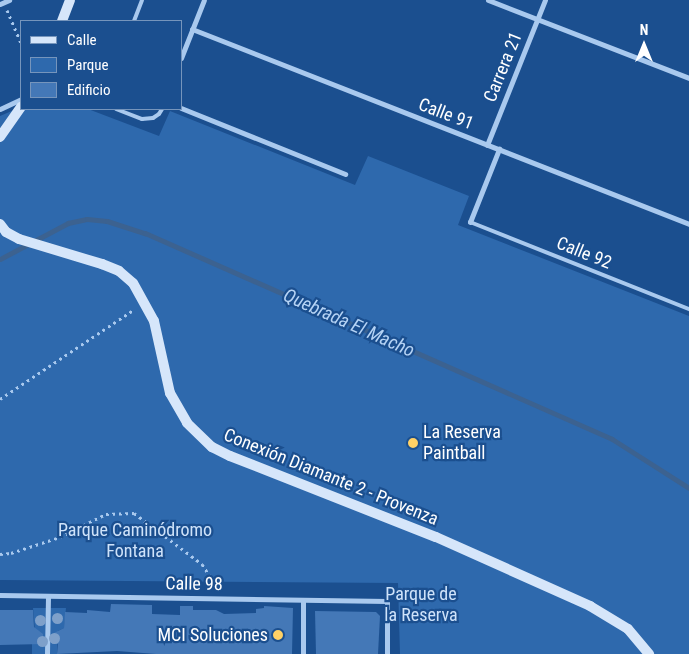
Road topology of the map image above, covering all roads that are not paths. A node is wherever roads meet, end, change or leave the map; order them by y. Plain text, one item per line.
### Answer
1 (70, 0) edge
2 (142, 0) edge
3 (204, 0) edge
4 (488, 0) edge
5 (545, 0) edge
6 (537, 19) junction
7 (62, 20) edge
8 (134, 20) edge
9 (192, 29) junction
10 (182, 55) edge
11 (689, 78) edge
12 (20, 99) edge
13 (20, 108) edge
14 (182, 108) edge
15 (0, 109) edge
16 (119, 110) edge
17 (161, 110) edge
18 (0, 137) edge
19 (487, 145) junction
20 (499, 149) junction
21 (345, 174) dead end
22 (470, 222) joint
23 (0, 224) edge
24 (689, 224) edge
25 (689, 309) edge
26 (0, 595) edge
27 (48, 596) junction
28 (303, 600) junction
29 (47, 654) edge
30 (303, 654) edge
31 (387, 654) edge
32 (649, 654) edge

1 - 7 street
2 - 8 lane
3 - 9 street
4 - 6 street
5 - 6 street, Carrera 21
6 - 11 street
6 - 19 street, Carrera 21
9 - 10 street
9 - 19 street, Calle 91
12 - 15 street
13 - 18 street
14 - 21 street
16 - 17 lane
19 - 20 street, Calle 91
20 - 22 street
20 - 24 street, Calle 91
22 - 25 lane, Calle 92
23 - 32 street, Conexión Diamante 2 - Provenza
26 - 27 street, Calle 98
27 - 28 street, Calle 98
27 - 29 street
28 - 30 street
28 - 31 street, Calle 98

